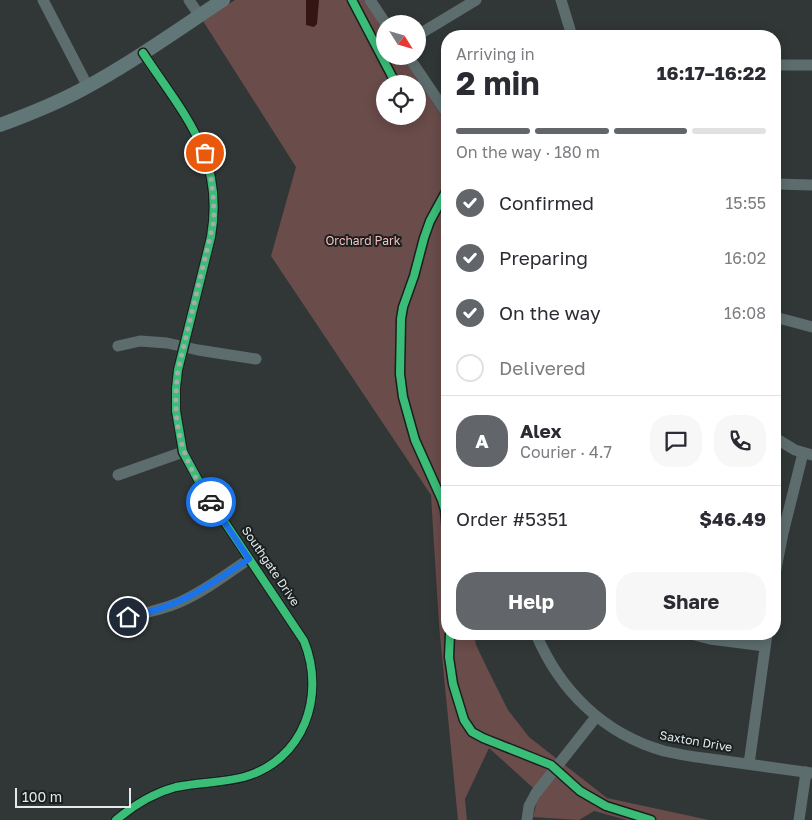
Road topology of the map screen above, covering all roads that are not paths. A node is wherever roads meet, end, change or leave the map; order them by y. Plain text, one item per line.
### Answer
1 (43, 0) edge
2 (189, 0) edge
3 (222, 0) edge
4 (370, 0) edge
5 (476, 0) edge
6 (561, 0) edge
7 (380, 15) edge
8 (199, 16) junction
9 (570, 30) edge
10 (426, 31) edge
11 (143, 52) junction
12 (414, 65) edge
13 (781, 65) edge
14 (812, 65) edge
15 (88, 87) junction
16 (441, 105) edge
17 (0, 125) edge
18 (781, 184) edge
19 (812, 184) edge
20 (781, 319) edge
21 (812, 327) edge
22 (118, 346) dead end
23 (183, 346) junction
24 (256, 359) dead end
25 (781, 441) edge
26 (184, 454) junction
27 (808, 454) edge
28 (118, 475) dead end
29 (781, 543) edge
30 (249, 559) junction
31 (128, 617) dead end
32 (539, 640) edge
33 (718, 640) edge
34 (766, 640) edge
35 (765, 646) junction
36 (596, 717) junction
37 (749, 764) junction
38 (809, 772) edge
39 (116, 820) edge
40 (528, 820) edge
41 (799, 820) edge

1 - 15 street
2 - 8 street
3 - 8 main road
4 - 7 street
5 - 10 street
6 - 9 street
8 - 11 main road
11 - 15 main road
11 - 23 street, Southgate Drive
12 - 16 street
13 - 14 street
15 - 17 main road
18 - 19 street
20 - 21 street
22 - 23 street
23 - 24 street
23 - 26 street, Southgate Drive
25 - 27 street
26 - 28 street
26 - 30 street, Southgate Drive
27 - 29 street
30 - 31 street
30 - 39 street, Southgate Drive
32 - 36 street, Saxton Drive
33 - 35 street
34 - 35 street
35 - 37 street
36 - 37 street, Saxton Drive
36 - 40 street
37 - 38 street, Saxton Drive
38 - 41 street

